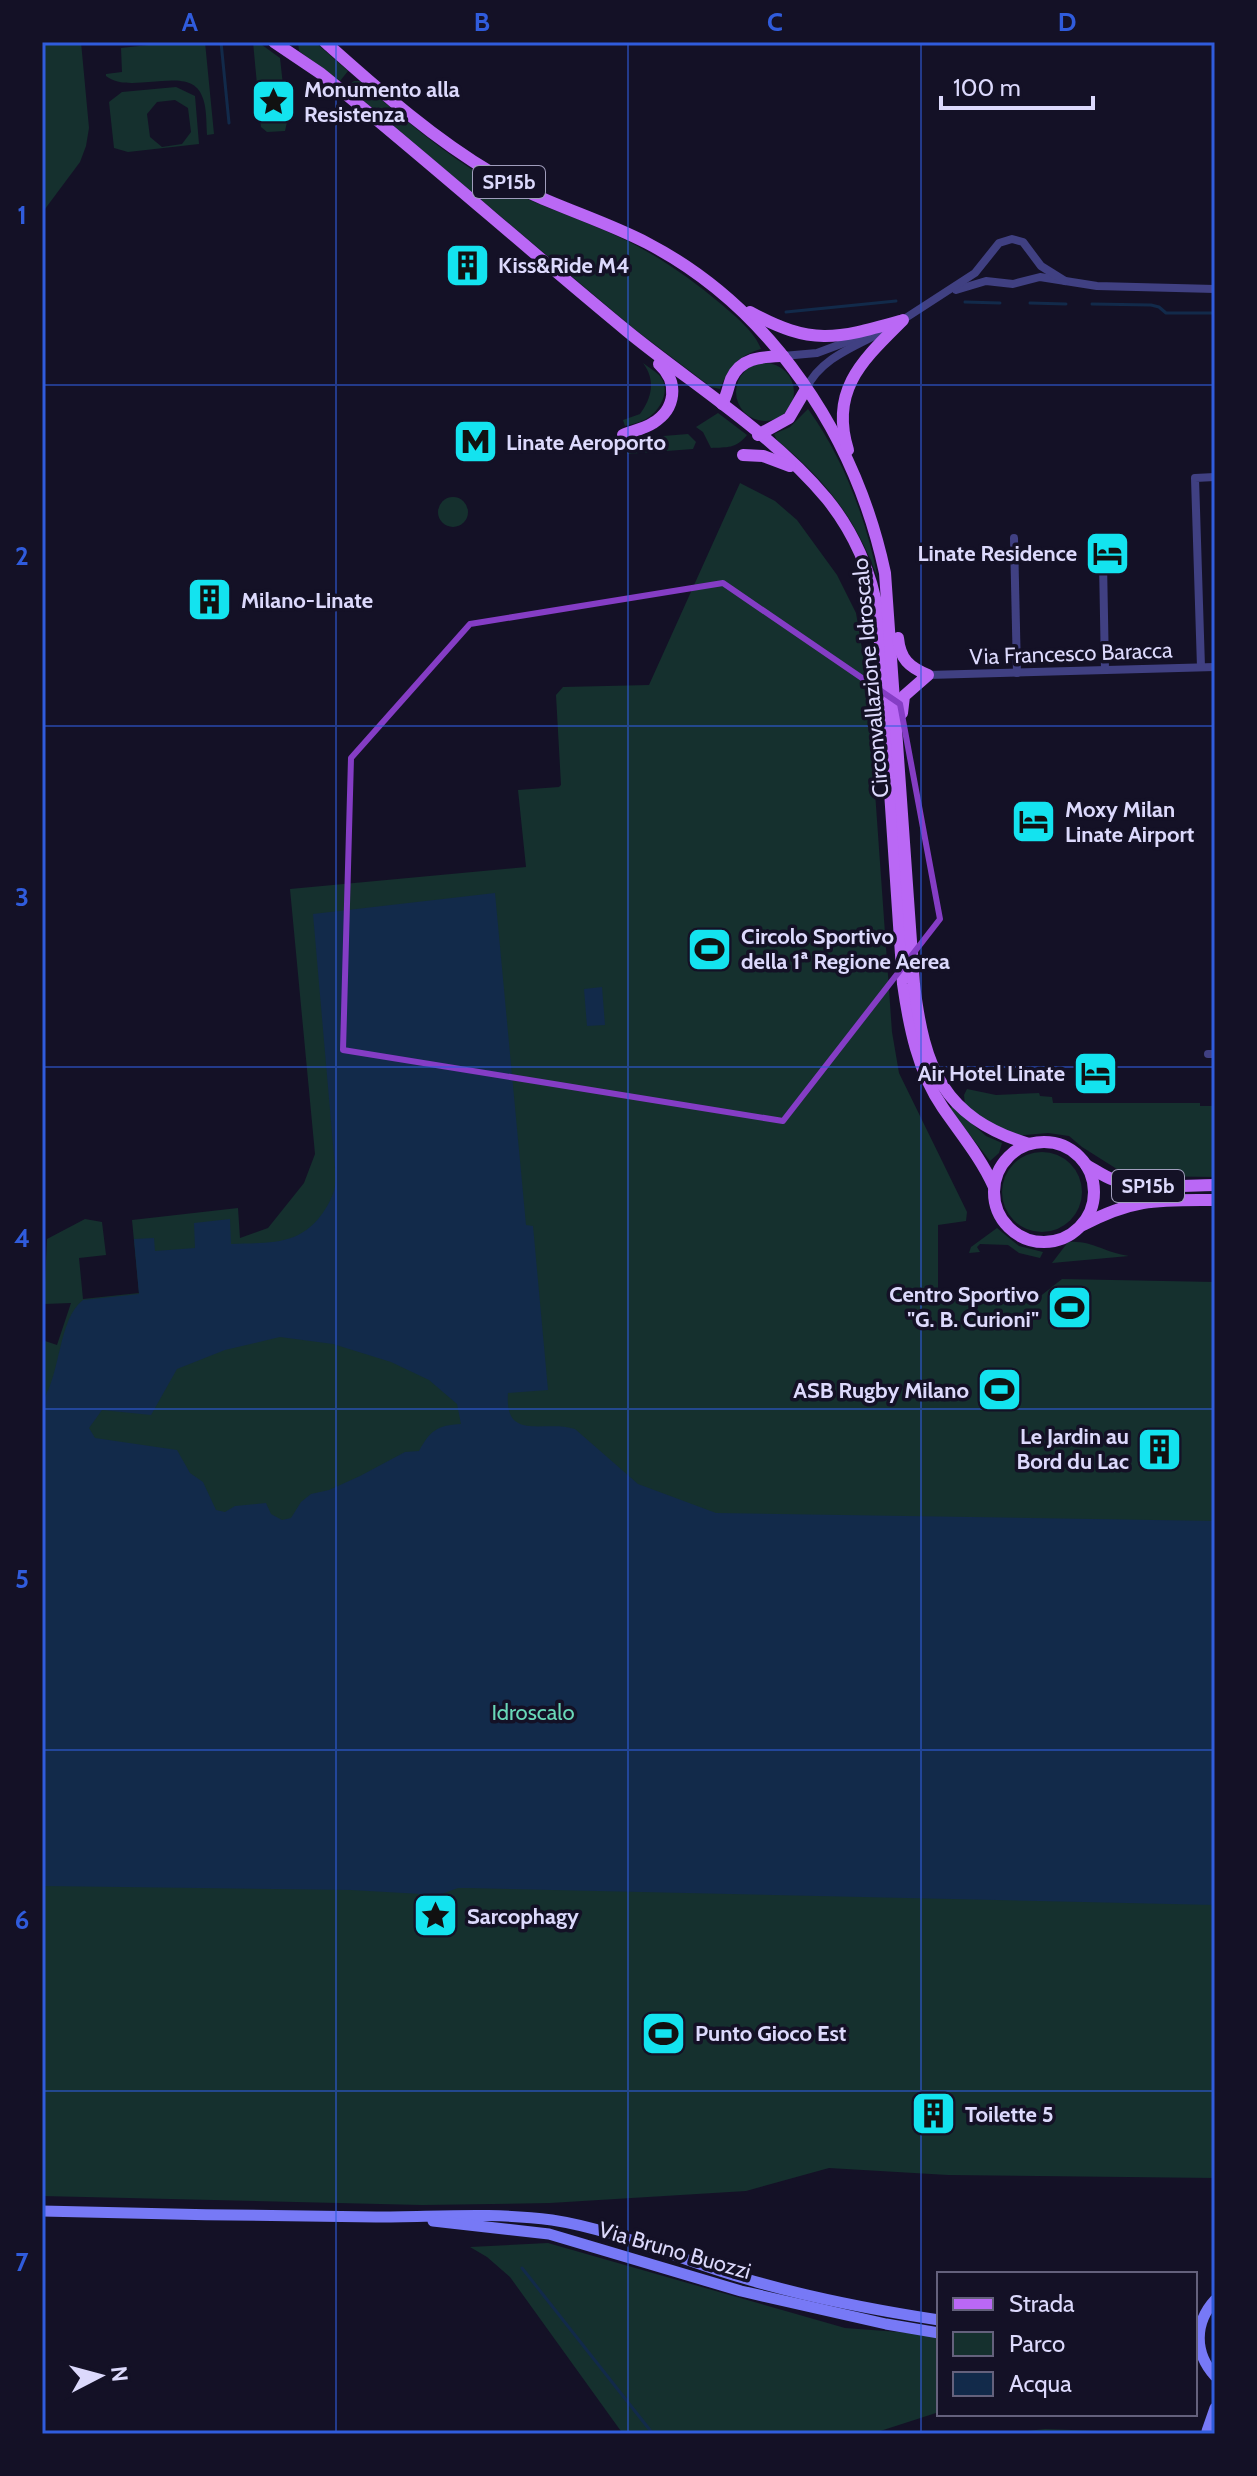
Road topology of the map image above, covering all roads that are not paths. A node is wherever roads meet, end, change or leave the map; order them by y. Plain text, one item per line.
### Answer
1 (274, 42) edge
2 (325, 42) edge
3 (368, 79) junction
4 (349, 97) junction
5 (1033, 256) junction
6 (990, 257) junction
7 (1026, 279) junction
8 (1000, 281) junction
9 (1065, 281) junction
10 (1215, 289) edge
11 (948, 293) junction
12 (739, 307) junction
13 (903, 320) junction
14 (629, 333) junction
15 (783, 356) junction
16 (806, 389) junction
17 (722, 404) junction
18 (623, 435) dead end
19 (758, 435) junction
20 (743, 455) dead end
21 (806, 476) junction
22 (1215, 477) edge
23 (863, 499) junction
24 (1014, 538) dead end
25 (1103, 562) dead end
26 (885, 573) junction
27 (1201, 667) junction
28 (1215, 667) edge
29 (1105, 670) junction
30 (1017, 673) junction
31 (928, 675) junction
32 (898, 771) junction
33 (1029, 1144) junction
34 (1086, 1165) junction
35 (1215, 1185) edge
36 (994, 1187) junction
37 (1215, 1200) edge
38 (1080, 1227) junction
39 (42, 2211) edge
40 (397, 2217) junction
41 (1215, 2300) edge
42 (1200, 2313) edge
43 (937, 2320) edge
44 (937, 2333) edge
45 (1200, 2361) edge
46 (1214, 2376) edge
47 (1215, 2408) edge
48 (1215, 2420) edge
49 (1206, 2432) edge

1 - 4 main road, Circonvallazione Idroscalo / SP15b
2 - 3 main road, Circonvallazione Idroscalo / SP15b
3 - 4 main road
3 - 12 main road, Circonvallazione Idroscalo / SP15b
4 - 14 main road, Circonvallazione Idroscalo / SP15b
5 - 6 street
5 - 7 street
5 - 9 street
6 - 8 street
6 - 11 street
7 - 8 street
7 - 9 street
8 - 11 street
9 - 10 street
11 - 13 street
12 - 13 main road
12 - 15 main road, Circonvallazione Idroscalo / SP15b
13 - 15 street
13 - 16 street
13 - 23 main road
14 - 17 main road, Circonvallazione Idroscalo / SP15b
14 - 18 main road
15 - 16 main road, Circonvallazione Idroscalo / SP15b
15 - 17 main road
16 - 19 main road
16 - 23 main road, Circonvallazione Idroscalo / SP15b
17 - 19 main road, Circonvallazione Idroscalo / SP15b
19 - 21 main road, Circonvallazione Idroscalo / SP15b
20 - 21 main road
21 - 36 main road, Circonvallazione Idroscalo / SP15b
22 - 27 street
23 - 26 main road, Circonvallazione Idroscalo / SP15b
24 - 30 street
25 - 29 street
26 - 31 main road
26 - 32 main road, Circonvallazione Idroscalo / SP15b
27 - 28 street, Via Francesco Baracca
27 - 29 street, Via Francesco Baracca
29 - 30 street, Via Francesco Baracca
30 - 31 street, Via Francesco Baracca
31 - 32 main road
32 - 33 main road, Circonvallazione Idroscalo / SP15b
33 - 34 main road, SP15b
33 - 36 main road
34 - 35 main road, SP15b
34 - 38 main road, SP15b
36 - 38 main road, SP15b
37 - 38 main road, SP15b
39 - 40 main road, Via Bruno Buozzi
40 - 43 main road, Via Bruno Buozzi
40 - 44 main road, Via Bruno Buozzi
41 - 42 main road
42 - 45 main road
45 - 46 main road
47 - 49 main road
48 - 49 main road

